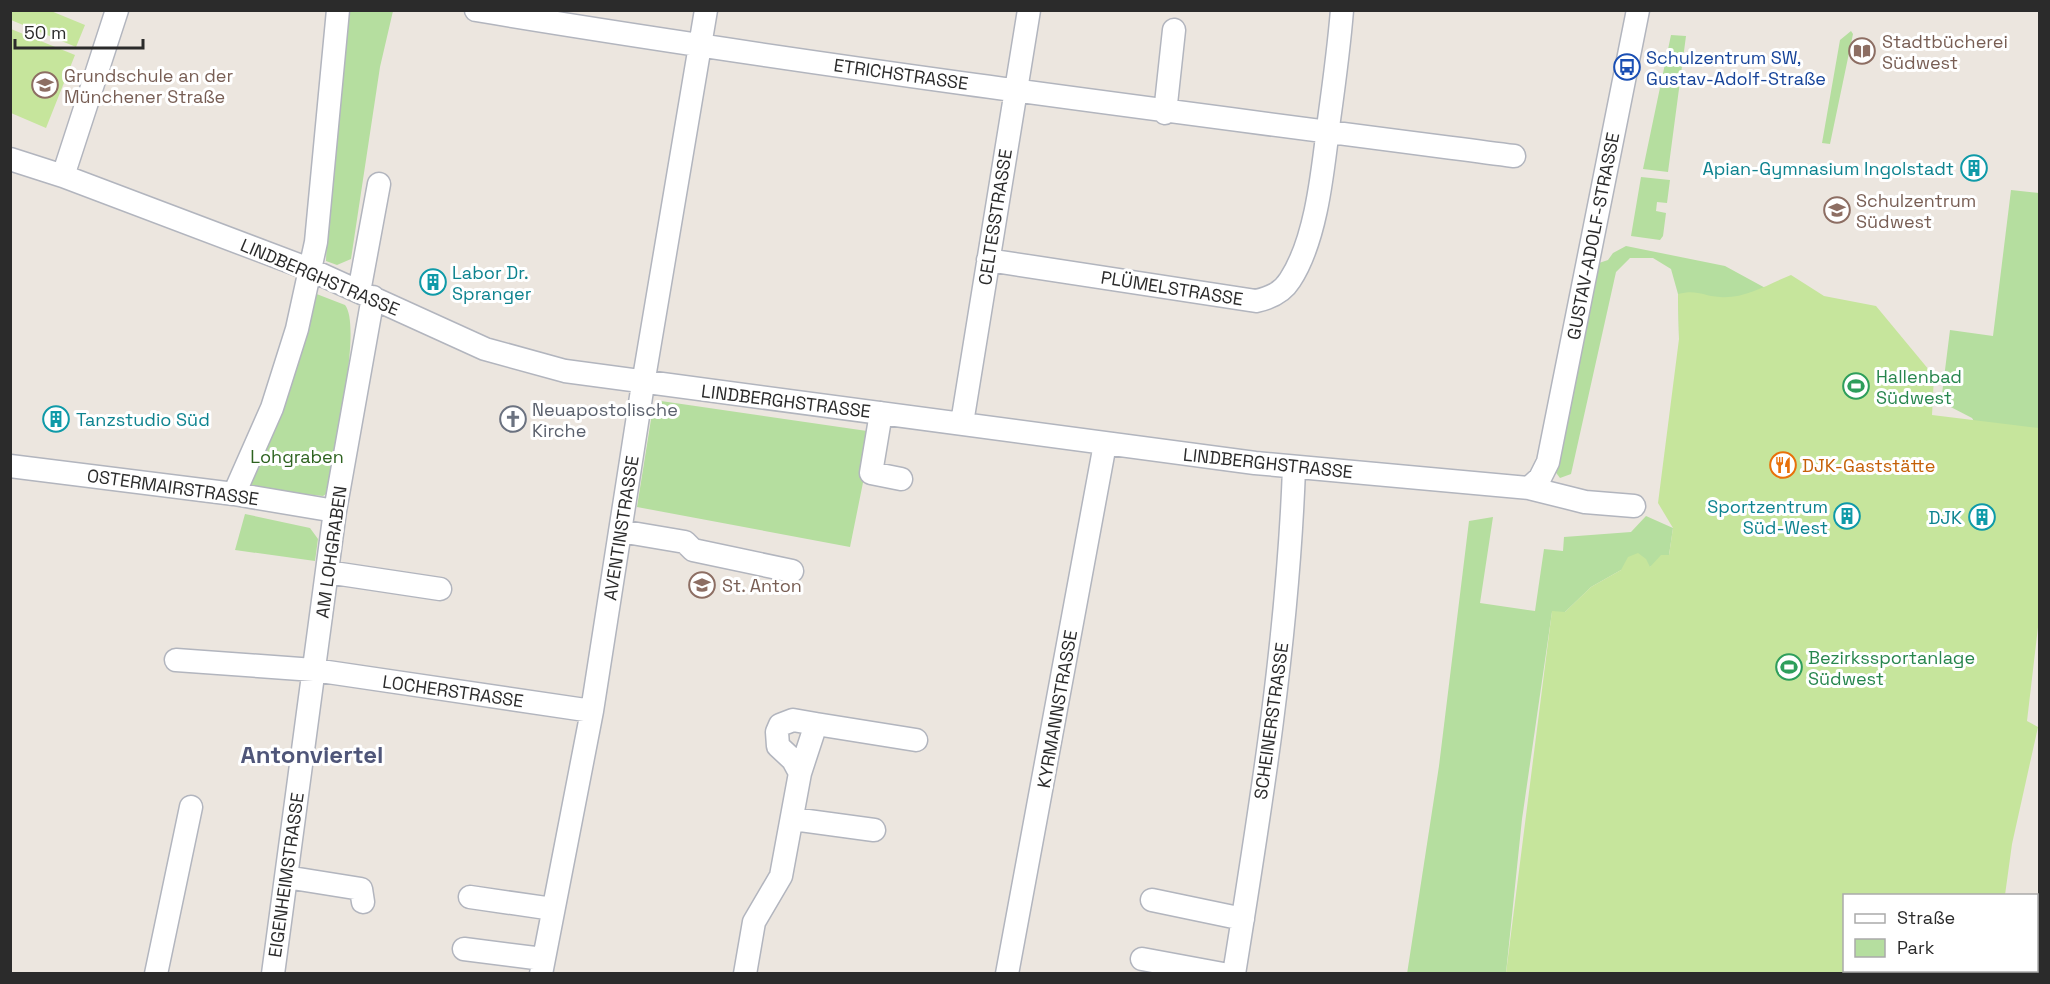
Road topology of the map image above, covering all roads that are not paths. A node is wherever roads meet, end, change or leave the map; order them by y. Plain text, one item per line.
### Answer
1 (117, 10) edge
2 (338, 10) edge
3 (476, 10) edge
4 (706, 10) edge
5 (1029, 10) edge
6 (1342, 10) edge
7 (1638, 10) edge
8 (1174, 30) dead end
9 (700, 47) junction
10 (1015, 90) junction
11 (1165, 113) junction
12 (1328, 133) junction
13 (1514, 156) dead end
14 (10, 159) edge
15 (63, 176) junction
16 (379, 184) dead end
17 (988, 260) junction
18 (309, 269) junction
19 (366, 294) junction
20 (644, 384) junction
21 (881, 413) junction
22 (962, 423) junction
23 (1105, 444) junction
24 (10, 466) edge
25 (1294, 468) junction
26 (901, 479) dead end
27 (1529, 488) junction
28 (234, 494) junction
29 (1634, 506) dead end
30 (335, 511) junction
31 (620, 531) junction
32 (792, 571) dead end
33 (327, 573) junction
34 (440, 589) dead end
35 (176, 660) dead end
36 (314, 670) junction
37 (592, 711) junction
38 (816, 724) junction
39 (916, 740) dead end
40 (800, 772) junction
41 (191, 807) dead end
42 (793, 819) junction
43 (874, 830) dead end
44 (286, 877) junction
45 (470, 897) dead end
46 (1152, 900) dead end
47 (363, 902) dead end
48 (553, 909) junction
49 (1243, 919) junction
50 (464, 949) dead end
51 (1142, 959) dead end
52 (542, 966) edge
53 (156, 974) edge
54 (273, 974) edge
55 (745, 974) edge
56 (1007, 974) edge
57 (1223, 974) edge
58 (1234, 974) edge

1 - 15 street
2 - 18 street
3 - 9 street, ETRICHSTRASSE
4 - 9 street, AVENTINSTRASSE
5 - 10 street, CELTESSTRASSE
6 - 12 street, PLÜMELSTRASSE
7 - 27 street, GUSTAV-ADOLF-STRASSE
8 - 11 street
9 - 10 street, ETRICHSTRASSE
9 - 20 street, AVENTINSTRASSE
10 - 11 street, ETRICHSTRASSE
10 - 17 street, CELTESSTRASSE
11 - 12 street, ETRICHSTRASSE
12 - 13 street, ETRICHSTRASSE
12 - 17 street, PLÜMELSTRASSE
14 - 15 street, LINDBERGHSTRASSE
15 - 18 street, LINDBERGHSTRASSE
16 - 19 street, AM LOHGRABEN
17 - 22 street, CELTESSTRASSE
18 - 19 street, LINDBERGHSTRASSE
18 - 28 street
19 - 20 street, LINDBERGHSTRASSE
19 - 30 street, AM LOHGRABEN
20 - 21 street, LINDBERGHSTRASSE
20 - 31 street, AVENTINSTRASSE
21 - 22 street, LINDBERGHSTRASSE
21 - 26 street
22 - 23 street, LINDBERGHSTRASSE
23 - 25 street, LINDBERGHSTRASSE
23 - 56 street, KYRMANNSTRASSE
24 - 28 street, OSTERMAIRSTRASSE
25 - 27 street, LINDBERGHSTRASSE
25 - 49 street, SCHEINERSTRASSE
27 - 29 street, LINDBERGHSTRASSE
28 - 30 street, OSTERMAIRSTRASSE
30 - 33 street, AM LOHGRABEN
31 - 32 street
31 - 37 street, AVENTINSTRASSE
33 - 34 street
33 - 36 street, AM LOHGRABEN
35 - 36 street
36 - 37 street, LOCHERSTRASSE
36 - 44 street, EIGENHEIMSTRASSE
37 - 48 street, AVENTINSTRASSE
38 - 39 street
38 - 40 street
38 - 40 street
40 - 42 street
41 - 53 street
42 - 43 street
42 - 55 street
44 - 47 street
44 - 54 street, EIGENHEIMSTRASSE
45 - 48 street
46 - 49 street
48 - 52 street, AVENTINSTRASSE
49 - 58 street, SCHEINERSTRASSE
50 - 52 street
51 - 57 street

